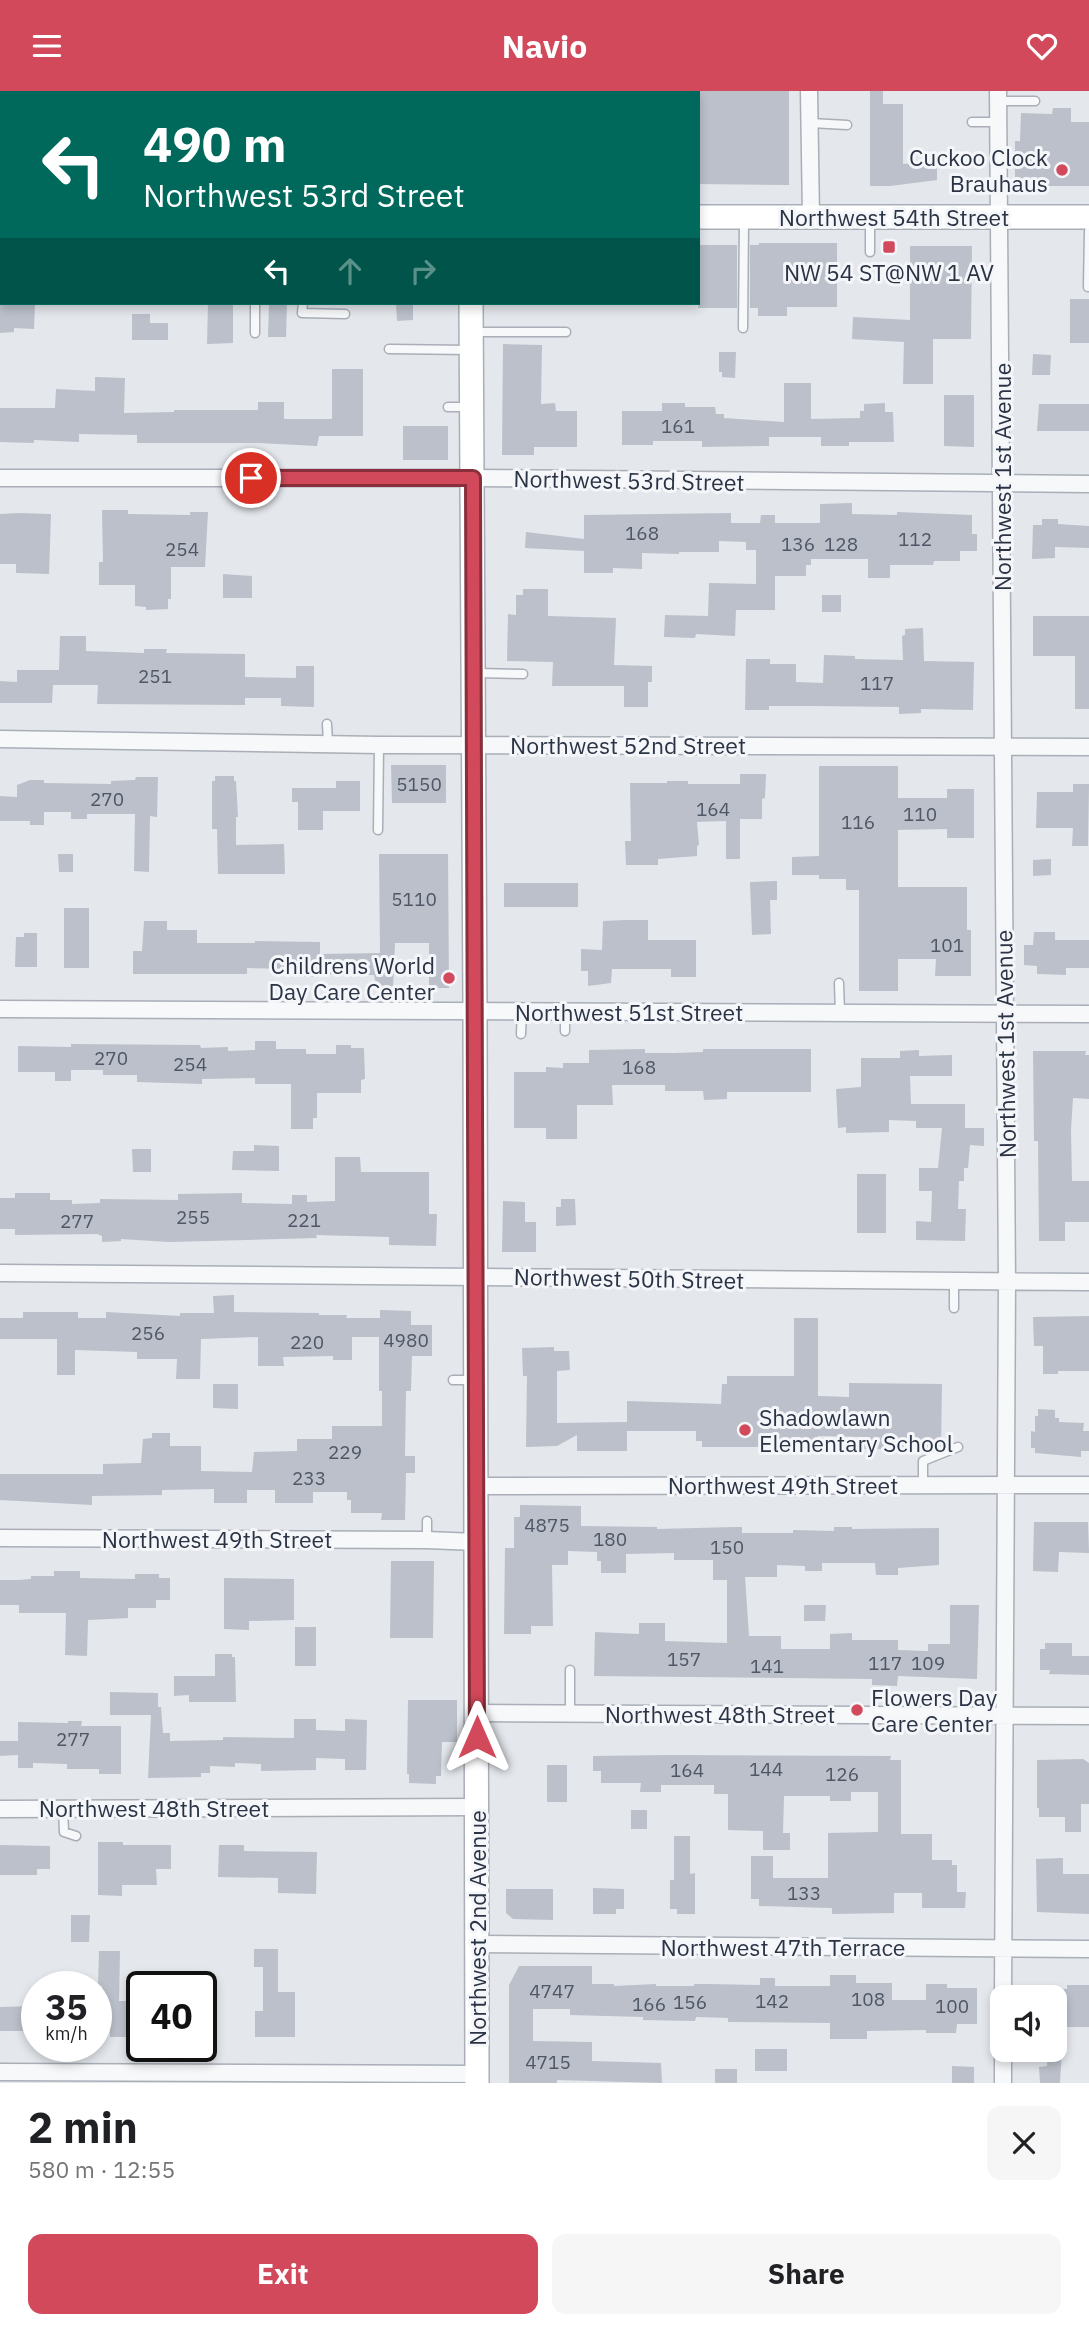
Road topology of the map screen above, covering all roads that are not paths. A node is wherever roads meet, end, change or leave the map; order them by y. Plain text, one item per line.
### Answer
1 (809, 91) edge
2 (999, 96) edge
3 (1035, 101) dead end
4 (972, 122) dead end
5 (999, 122) junction
6 (810, 123) junction
7 (846, 125) dead end
8 (700, 217) edge
9 (744, 217) junction
10 (811, 217) junction
11 (870, 217) junction
12 (999, 217) junction
13 (1089, 217) edge
14 (1089, 231) edge
15 (870, 252) dead end
16 (1088, 287) edge
17 (255, 305) edge
18 (303, 305) edge
19 (471, 305) edge
20 (345, 314) dead end
21 (743, 328) dead end
22 (566, 332) dead end
23 (255, 333) dead end
24 (471, 341) junction
25 (389, 349) dead end
26 (448, 407) dead end
27 (472, 407) junction
28 (0, 478) edge
29 (473, 478) junction
30 (1003, 484) junction
31 (1089, 484) edge
32 (474, 673) junction
33 (523, 674) dead end
34 (327, 724) dead end
35 (0, 739) edge
36 (328, 744) junction
37 (379, 745) junction
38 (474, 745) junction
39 (1003, 747) junction
40 (1089, 747) edge
41 (378, 830) dead end
42 (839, 983) dead end
43 (0, 1009) edge
44 (475, 1010) junction
45 (522, 1011) junction
46 (565, 1011) junction
47 (840, 1013) junction
48 (1004, 1014) junction
49 (1089, 1014) edge
50 (565, 1031) dead end
51 (521, 1034) dead end
52 (0, 1273) edge
53 (475, 1276) junction
54 (954, 1281) junction
55 (1007, 1282) junction
56 (1089, 1282) edge
57 (954, 1308) dead end
58 (453, 1380) dead end
59 (476, 1381) junction
60 (958, 1447) dead end
61 (923, 1484) junction
62 (1005, 1485) junction
63 (1089, 1485) edge
64 (476, 1486) junction
65 (427, 1521) dead end
66 (0, 1538) edge
67 (427, 1540) junction
68 (477, 1542) junction
69 (570, 1670) dead end
70 (477, 1713) junction
71 (570, 1713) junction
72 (1004, 1716) junction
73 (1089, 1716) edge
74 (477, 1807) junction
75 (63, 1808) junction
76 (0, 1809) edge
77 (76, 1836) dead end
78 (477, 1944) junction
79 (1004, 1948) junction
80 (1089, 1949) edge
81 (1003, 1985) edge
82 (1003, 2062) edge
83 (0, 2072) edge
84 (477, 2079) edge
85 (1003, 2083) edge

1 - 6 street
2 - 3 lane
2 - 5 street, Northwest 1st Avenue
4 - 5 lane
5 - 12 street, Northwest 1st Avenue
6 - 7 lane
6 - 10 street
8 - 9 street, Northwest 54th Street
9 - 10 street, Northwest 54th Street
9 - 21 lane
10 - 11 street, Northwest 54th Street
11 - 12 street, Northwest 54th Street
11 - 15 lane
12 - 13 street, Northwest 54th Street
12 - 30 street, Northwest 1st Avenue
14 - 16 lane
17 - 23 lane
18 - 20 lane
19 - 24 street, Northwest 2nd Avenue
22 - 24 lane
24 - 25 lane
24 - 27 street, Northwest 2nd Avenue
26 - 27 lane
27 - 29 street, Northwest 2nd Avenue
28 - 29 street, Northwest 53rd Street
29 - 30 street, Northwest 53rd Street
29 - 32 street, Northwest 2nd Avenue
30 - 31 street, Northwest 53rd Street
30 - 39 street, Northwest 1st Avenue
32 - 33 lane
32 - 38 street, Northwest 2nd Avenue
34 - 36 lane
35 - 36 street, Northwest 52nd Street
36 - 37 street, Northwest 52nd Street
37 - 38 street, Northwest 52nd Street
37 - 41 lane
38 - 39 street, Northwest 52nd Street
38 - 44 street, Northwest 2nd Avenue
39 - 40 street, Northwest 52nd Street
39 - 48 street, Northwest 1st Avenue
42 - 47 lane
43 - 44 street, Northwest 51st Street
44 - 45 street, Northwest 51st Street
44 - 53 street, Northwest 2nd Avenue
45 - 46 street, Northwest 51st Street
45 - 51 lane
46 - 47 street, Northwest 51st Street
46 - 50 lane
47 - 48 street, Northwest 51st Street
48 - 49 street, Northwest 51st Street
48 - 55 street, Northwest 1st Avenue
52 - 53 street, Northwest 50th Street
53 - 54 street, Northwest 50th Street
53 - 59 street, Northwest 2nd Avenue
54 - 55 street, Northwest 50th Street
54 - 57 lane
55 - 56 street, Northwest 50th Street
55 - 62 street, Northwest 1st Avenue
58 - 59 lane
59 - 64 street, Northwest 2nd Avenue
60 - 61 lane
61 - 62 street, Northwest 49th Street
61 - 64 street, Northwest 49th Street
62 - 63 street, Northwest 49th Street
62 - 72 street, Northwest 1st Avenue
64 - 68 street, Northwest 2nd Avenue
65 - 67 lane
66 - 67 street, Northwest 49th Street
67 - 68 street, Northwest 49th Street
68 - 70 street, Northwest 2nd Avenue
69 - 71 lane
70 - 71 street, Northwest 48th Street
70 - 74 street, Northwest 2nd Avenue
71 - 72 street, Northwest 48th Street
72 - 73 street, Northwest 48th Street
72 - 79 street, Northwest 1st Avenue
74 - 75 street, Northwest 48th Street
74 - 78 street, Northwest 2nd Avenue
75 - 76 street, Northwest 48th Street
75 - 77 lane
78 - 79 street, Northwest 47th Terrace
78 - 84 street, Northwest 2nd Avenue
79 - 80 street, Northwest 47th Terrace
79 - 81 street, Northwest 1st Avenue
82 - 85 street
83 - 84 street

